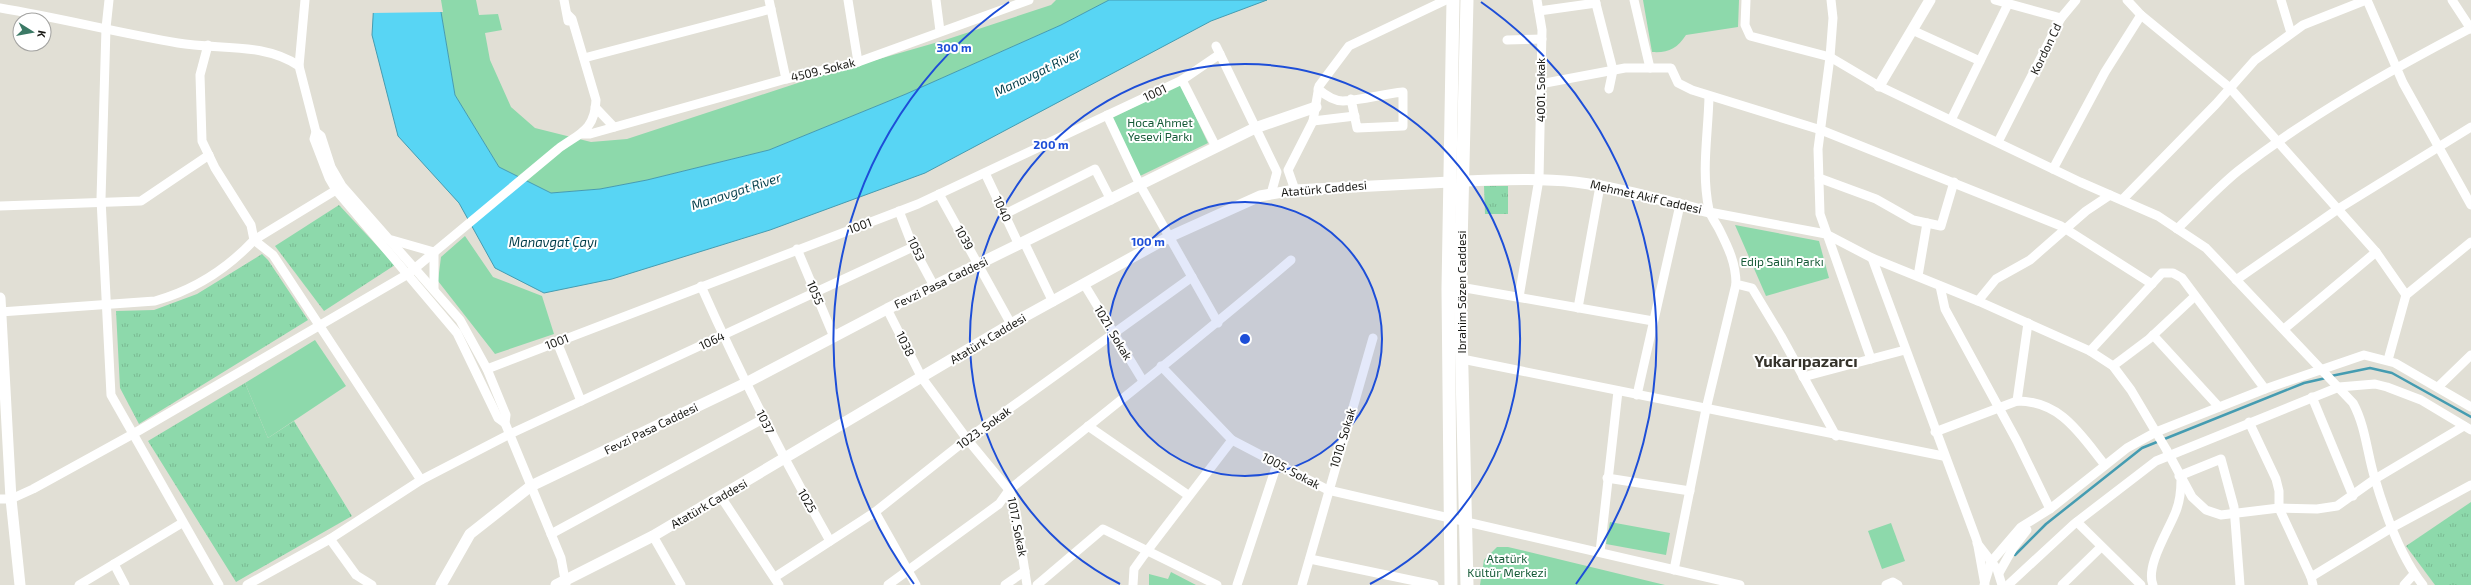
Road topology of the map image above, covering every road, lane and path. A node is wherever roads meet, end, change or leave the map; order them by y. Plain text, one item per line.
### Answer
1 (109, 0) edge
2 (305, 0) edge
3 (564, 0) edge
4 (848, 0) edge
5 (936, 0) edge
6 (1029, 0) edge
7 (1446, 0) edge
8 (1453, 0) edge
9 (1467, 0) edge
10 (1537, 0) edge
11 (1634, 0) edge
12 (1746, 0) edge
13 (1831, 0) edge
14 (1930, 0) edge
15 (1995, 0) edge
16 (2076, 0) edge
17 (2127, 0) edge
18 (2281, 0) edge
19 (2367, 0) edge
20 (2452, 0) edge
21 (1595, 2) edge
22 (770, 4) edge
23 (2008, 4) junction
24 (0, 8) edge
25 (1539, 11) junction
26 (568, 15) junction
27 (2141, 15) junction
28 (2061, 18) junction
29 (106, 28) junction
30 (2471, 29) edge
31 (940, 30) junction
32 (1912, 30) junction
33 (2291, 34) junction
34 (1542, 39) junction
35 (1507, 40) dead end
36 (208, 45) junction
37 (1830, 57) junction
38 (584, 58) junction
39 (1980, 61) junction
40 (858, 62) junction
41 (299, 66) junction
42 (2396, 67) junction
43 (1650, 68) junction
44 (1613, 70) junction
45 (786, 79) junction
46 (1182, 80) junction
47 (1540, 84) junction
48 (1879, 86) junction
49 (2230, 88) junction
50 (1318, 89) junction
51 (1609, 89) dead end
52 (1709, 97) junction
53 (1351, 100) junction
54 (595, 107) junction
55 (1316, 107) junction
56 (1107, 116) junction
57 (1354, 116) junction
58 (1951, 120) junction
59 (1313, 121) junction
60 (614, 127) junction
61 (2471, 127) edge
62 (1255, 128) junction
63 (1821, 130) junction
64 (581, 134) junction
65 (569, 140) junction
66 (1998, 142) junction
67 (2278, 142) junction
68 (1216, 147) junction
69 (2438, 148) junction
70 (209, 155) junction
71 (2053, 169) junction
72 (985, 173) junction
73 (1819, 178) junction
74 (1539, 179) junction
75 (1456, 182) junction
76 (1954, 182) junction
77 (1140, 185) junction
78 (1600, 186) junction
79 (339, 188) junction
80 (1295, 190) junction
81 (940, 194) junction
82 (1271, 194) junction
83 (2110, 195) junction
84 (1111, 200) junction
85 (2122, 200) junction
86 (101, 204) junction
87 (1680, 205) junction
88 (2471, 205) edge
89 (0, 206) edge
90 (2338, 209) junction
91 (899, 211) junction
92 (1710, 212) junction
93 (1005, 214) junction
94 (1732, 216) junction
95 (1927, 223) junction
96 (2066, 229) junction
97 (2176, 229) junction
98 (1720, 233) junction
99 (1826, 234) junction
100 (1169, 237) junction
101 (254, 240) junction
102 (392, 240) junction
103 (2471, 242) edge
104 (1022, 244) junction
105 (914, 246) junction
106 (797, 249) junction
107 (434, 252) junction
108 (2376, 252) junction
109 (1872, 258) junction
110 (1291, 260) dead end
111 (978, 265) junction
112 (415, 267) junction
113 (408, 274) junction
114 (1918, 276) junction
115 (1192, 277) junction
116 (2236, 280) junction
117 (1084, 284) junction
118 (1736, 284) junction
119 (2152, 284) junction
120 (701, 286) junction
121 (934, 286) junction
122 (1940, 286) junction
123 (1460, 287) junction
124 (434, 290) junction
125 (815, 292) junction
126 (2406, 295) junction
127 (2195, 296) junction
128 (1519, 297) junction
129 (0, 298) edge
130 (1978, 301) junction
131 (1053, 302) junction
132 (106, 304) junction
133 (1578, 308) junction
134 (887, 309) junction
135 (0, 312) edge
136 (1653, 321) junction
137 (1218, 323) junction
138 (2028, 323) junction
139 (1011, 324) junction
140 (319, 326) junction
141 (2284, 329) junction
142 (1114, 334) junction
143 (2153, 335) junction
144 (723, 336) junction
145 (834, 337) junction
146 (1373, 338) dead end
147 (557, 342) junction
148 (1905, 350) junction
149 (2090, 351) junction
150 (2471, 356) edge
151 (1462, 359) junction
152 (1871, 359) junction
153 (2388, 360) junction
154 (1161, 366) junction
155 (2113, 366) junction
156 (486, 369) junction
157 (2324, 370) junction
158 (1803, 377) junction
159 (922, 378) junction
160 (1143, 381) junction
161 (745, 383) junction
162 (2338, 385) junction
163 (2438, 387) junction
164 (2265, 389) junction
165 (1618, 391) junction
166 (1637, 395) junction
167 (2312, 397) junction
168 (2017, 400) junction
169 (581, 401) junction
170 (2219, 407) junction
171 (2471, 407) edge
172 (1998, 408) junction
173 (1706, 409) junction
174 (763, 419) junction
175 (3, 421) edge
176 (2249, 422) junction
177 (505, 423) junction
178 (1088, 426) junction
179 (2468, 428) edge
180 (1935, 432) junction
181 (133, 434) junction
182 (510, 434) junction
183 (2158, 435) junction
184 (1836, 436) junction
185 (967, 439) junction
186 (1232, 440) junction
187 (2167, 452) junction
188 (1943, 456) junction
189 (784, 460) junction
190 (1277, 464) junction
191 (2105, 465) junction
192 (1607, 478) junction
193 (2180, 478) junction
194 (2375, 479) junction
195 (421, 480) junction
196 (2471, 485) edge
197 (531, 486) junction
198 (1009, 490) junction
199 (1328, 490) junction
200 (1690, 491) junction
201 (1188, 495) junction
202 (2353, 496) junction
203 (721, 497) junction
204 (6, 499) edge
205 (2279, 508) junction
206 (2050, 509) junction
207 (875, 512) junction
208 (2234, 514) junction
209 (2036, 518) junction
210 (1451, 519) junction
211 (1465, 521) junction
212 (2077, 522) junction
213 (182, 523) junction
214 (2393, 527) junction
215 (551, 534) junction
216 (653, 536) junction
217 (330, 539) junction
218 (830, 541) junction
219 (1976, 541) junction
220 (2101, 547) junction
221 (1148, 550) junction
222 (1600, 552) junction
223 (1310, 559) junction
224 (1992, 562) junction
225 (114, 564) junction
226 (1674, 570) junction
227 (908, 571) junction
228 (1025, 571) junction
229 (1999, 573) junction
230 (2414, 574) junction
231 (777, 581) edge
232 (2312, 581) edge
233 (562, 583) edge
234 (20, 585) edge
235 (79, 585) edge
236 (125, 585) edge
237 (219, 585) edge
238 (247, 585) edge
239 (372, 585) edge
240 (441, 585) edge
241 (681, 585) edge
242 (888, 585) edge
243 (916, 585) edge
244 (1005, 585) edge
245 (1028, 585) edge
246 (1037, 585) edge
247 (1133, 585) edge
248 (1217, 585) edge
249 (1237, 585) edge
250 (1302, 585) edge
251 (1434, 585) edge
252 (1451, 585) edge
253 (1467, 585) edge
254 (1740, 585) edge
255 (1886, 585) edge
256 (1898, 585) edge
257 (1984, 585) edge
258 (2002, 585) edge
259 (2008, 585) edge
260 (2062, 585) edge
261 (2141, 585) edge
262 (2153, 585) edge
263 (2240, 585) edge
264 (2404, 585) edge
265 (2423, 585) edge

1 - 29 street
2 - 41 street
3 - 26 street
4 - 40 street
5 - 31 street
6 - 31 street, 4509. Sokak
7 - 50 street
8 - 75 main road, Ibrahim Sözen Caddesi
9 - 75 main road, Ibrahim Sözen Caddesi
10 - 25 street, 4001. Sokak
11 - 43 street
12 - 37 street
13 - 37 street
14 - 32 street
15 - 23 street, Kordon Cd
16 - 28 street
17 - 27 street
18 - 33 street
19 - 33 street
19 - 42 street
20 - 30 street
21 - 25 street
21 - 44 street
22 - 38 street
22 - 45 street
23 - 28 street, Kordon Cd
23 - 39 street
24 - 29 street
25 - 34 street, 4001. Sokak
26 - 38 street
26 - 65 street
27 - 49 street
27 - 71 street
28 - 66 street, Kordon Cd
29 - 36 street
29 - 86 street
30 - 42 street
31 - 40 street, 4509. Sokak
32 - 39 street
32 - 48 street
33 - 49 street
34 - 35 street
34 - 47 street, 4001. Sokak
36 - 41 street
36 - 70 street
37 - 48 street
37 - 63 street
38 - 54 street
39 - 58 street
40 - 45 street, 4509. Sokak
41 - 79 street
42 - 67 street
42 - 69 street
43 - 44 street
43 - 52 street
44 - 47 street
44 - 51 street
45 - 60 street, 4509. Sokak
46 - 56 street, 1001
46 - 62 street, 1001
46 - 68 street
47 - 74 street, 4001. Sokak
48 - 58 street
49 - 67 street
49 - 85 street
50 - 53 street
50 - 55 street
52 - 63 street
52 - 92 street
53 - 57 street
53 - 57 street
54 - 60 street
54 - 64 street
55 - 59 street
55 - 62 street, Fevzi Pasa Caddesi
56 - 72 street, 1001
56 - 77 street
57 - 59 street
58 - 66 street
59 - 80 street
60 - 64 street, 4509. Sokak
61 - 69 street
62 - 68 street, Fevzi Pasa Caddesi
62 - 82 street
63 - 73 street
63 - 76 street
64 - 65 street, 4509. Sokak
65 - 107 street
66 - 71 street
67 - 90 street
67 - 97 street
68 - 77 street, Fevzi Pasa Caddesi
69 - 88 street
69 - 90 street
70 - 86 street
70 - 101 street
71 - 83 street
72 - 81 street, 1001
72 - 93 street, 1040
73 - 95 street
73 - 99 street
74 - 75 street, Mehmet Akif Caddesi
74 - 78 street, Mehmet Akif Caddesi
74 - 128 street, 4001. Sokak
75 - 80 street, Atatürk Caddesi
75 - 123 main road, Ibrahim Sözen Caddesi
75 - 210 main road, Ibrahim Sözen Caddesi
76 - 95 street
76 - 96 street
77 - 84 street, Fevzi Pasa Caddesi
77 - 100 street
78 - 87 street, Mehmet Akif Caddesi
78 - 133 street
79 - 101 street
79 - 102 street
79 - 113 street
80 - 82 street, Atatürk Caddesi
81 - 91 street, 1001
81 - 111 street, 1039
82 - 100 street, Atatürk Caddesi
83 - 85 street
83 - 96 street
84 - 93 street
84 - 104 street, Fevzi Pasa Caddesi
85 - 97 street
86 - 89 street
86 - 132 street
87 - 92 street, Mehmet Akif Caddesi
87 - 136 street
90 - 108 street
90 - 116 street
91 - 105 street, 1053
91 - 106 street, 1001
92 - 94 street
92 - 98 street
93 - 104 street, 1040
94 - 98 street
94 - 99 street
95 - 114 street
96 - 119 street
96 - 130 street
97 - 116 street
98 - 118 street
99 - 109 street
99 - 152 street
100 - 115 street
100 - 117 street, Atatürk Caddesi
101 - 132 street
101 - 140 street
102 - 107 street
102 - 112 street
103 - 126 street
104 - 111 street, Fevzi Pasa Caddesi
104 - 131 street, 1040
105 - 121 street, 1053
105 - 125 street, 1064
106 - 120 street, 1001
106 - 125 street, 1055
107 - 112 street
107 - 124 street
108 - 126 street
108 - 141 street
109 - 114 street
109 - 148 street
110 - 137 street
111 - 121 street, Fevzi Pasa Caddesi
111 - 139 street, 1039
112 - 113 street
112 - 124 street
113 - 140 street
113 - 177 street
114 - 122 street
115 - 137 street
115 - 142 street, 1023. Sokak
116 - 141 street
117 - 131 street, Atatürk Caddesi
117 - 142 street, 1021. Sokak
118 - 158 street
118 - 173 street
119 - 127 street
119 - 149 street
120 - 144 street, 1037
120 - 147 street, 1001
121 - 134 street, Fevzi Pasa Caddesi
122 - 130 street
122 - 172 street
123 - 128 street
123 - 151 main road, Ibrahim Sözen Caddesi
124 - 156 street
125 - 144 street, 1064
125 - 145 street, 1055
126 - 153 street
127 - 143 street
127 - 164 street
128 - 133 street
129 - 135 street
130 - 138 street
131 - 139 street, Atatürk Caddesi
132 - 135 street
132 - 181 street
133 - 136 street
134 - 145 street, Fevzi Pasa Caddesi
134 - 159 street, 1038
135 - 175 street
136 - 166 street
137 - 154 street
138 - 149 street
138 - 168 street
139 - 159 street, Atatürk Caddesi
140 - 181 street
140 - 195 street
141 - 157 street
142 - 160 street, 1021. Sokak
142 - 185 street, 1023. Sokak
143 - 155 street
143 - 170 street
144 - 161 street, 1037
144 - 169 street, 1064
145 - 161 street, Fevzi Pasa Caddesi
146 - 199 street, 1010. Sokak
147 - 156 street, 1001
147 - 169 street
148 - 152 street
148 - 180 street
149 - 155 street
150 - 163 street
151 - 165 street
151 - 211 main road, Ibrahim Sözen Caddesi
152 - 158 street
153 - 157 street
153 - 163 street
154 - 160 street
154 - 186 street, 1005. Sokak
155 - 183 street
156 - 177 street
157 - 162 street
157 - 164 street
158 - 184 street
159 - 185 street, 1017. Sokak
159 - 189 street, Atatürk Caddesi
160 - 178 street
161 - 174 street, 1037
161 - 197 street, Fevzi Pasa Caddesi
162 - 167 street
162 - 179 street
162 - 194 street
163 - 171 street
164 - 170 street
165 - 166 street
165 - 192 street
166 - 173 street
167 - 176 street
167 - 202 street
168 - 172 street
168 - 191 street
169 - 182 street, 1064
170 - 183 street
172 - 180 street
172 - 206 street
173 - 184 street
173 - 200 street
174 - 189 street, 1037
174 - 215 street
175 - 204 street
176 - 187 street
176 - 205 street
177 - 182 street
178 - 198 street
178 - 201 street
179 - 194 street
180 - 188 street
181 - 204 street
181 - 213 street
182 - 195 street, 1064
182 - 197 street
183 - 187 street
183 - 191 street
184 - 188 street
185 - 198 street, 1017. Sokak
185 - 207 street, 1023. Sokak
186 - 190 street, 1005. Sokak
186 - 201 street
187 - 193 street
187 - 212 street
188 - 219 street
189 - 203 street, Atatürk Caddesi
189 - 218 street, 1025
190 - 199 street, 1005. Sokak
190 - 249 street
191 - 206 street
192 - 200 street
192 - 222 street
193 - 208 street
193 - 208 street
193 - 262 street
194 - 202 street
194 - 214 street
195 - 217 street, 1064
196 - 214 street
197 - 215 street
197 - 240 street, Fevzi Pasa Caddesi
198 - 227 street
198 - 228 street, 1017. Sokak
199 - 210 street, 1005. Sokak
199 - 223 street, 1010. Sokak
200 - 226 street
201 - 221 street
202 - 205 street
203 - 216 street, Atatürk Caddesi
203 - 231 street
204 - 234 street
205 - 208 street
205 - 232 street
206 - 209 street
207 - 218 street, 1023. Sokak
207 - 227 street
208 - 263 street
209 - 224 street
209 - 229 street
210 - 211 street, 1005. Sokak
210 - 252 main road, Ibrahim Sözen Caddesi
211 - 222 street, 1005. Sokak
211 - 253 main road, Ibrahim Sözen Caddesi
212 - 220 street
212 - 259 street
213 - 225 street
213 - 237 street
214 - 230 street
214 - 232 street
215 - 233 street
216 - 233 street, Atatürk Caddesi
216 - 241 street
217 - 238 street, 1064
217 - 239 street
218 - 231 street, 1023. Sokak
219 - 224 street
219 - 257 street
220 - 260 street
220 - 261 street
221 - 246 street
221 - 247 street
221 - 248 street
222 - 226 street, 1005. Sokak
223 - 250 street, 1010. Sokak
223 - 251 street
224 - 229 street
224 - 257 street
225 - 235 street
225 - 236 street
226 - 254 street, 1005. Sokak
227 - 242 street
227 - 243 street
228 - 244 street
228 - 245 street, 1017. Sokak
229 - 258 street
230 - 264 street
230 - 265 street
255 - 256 street

